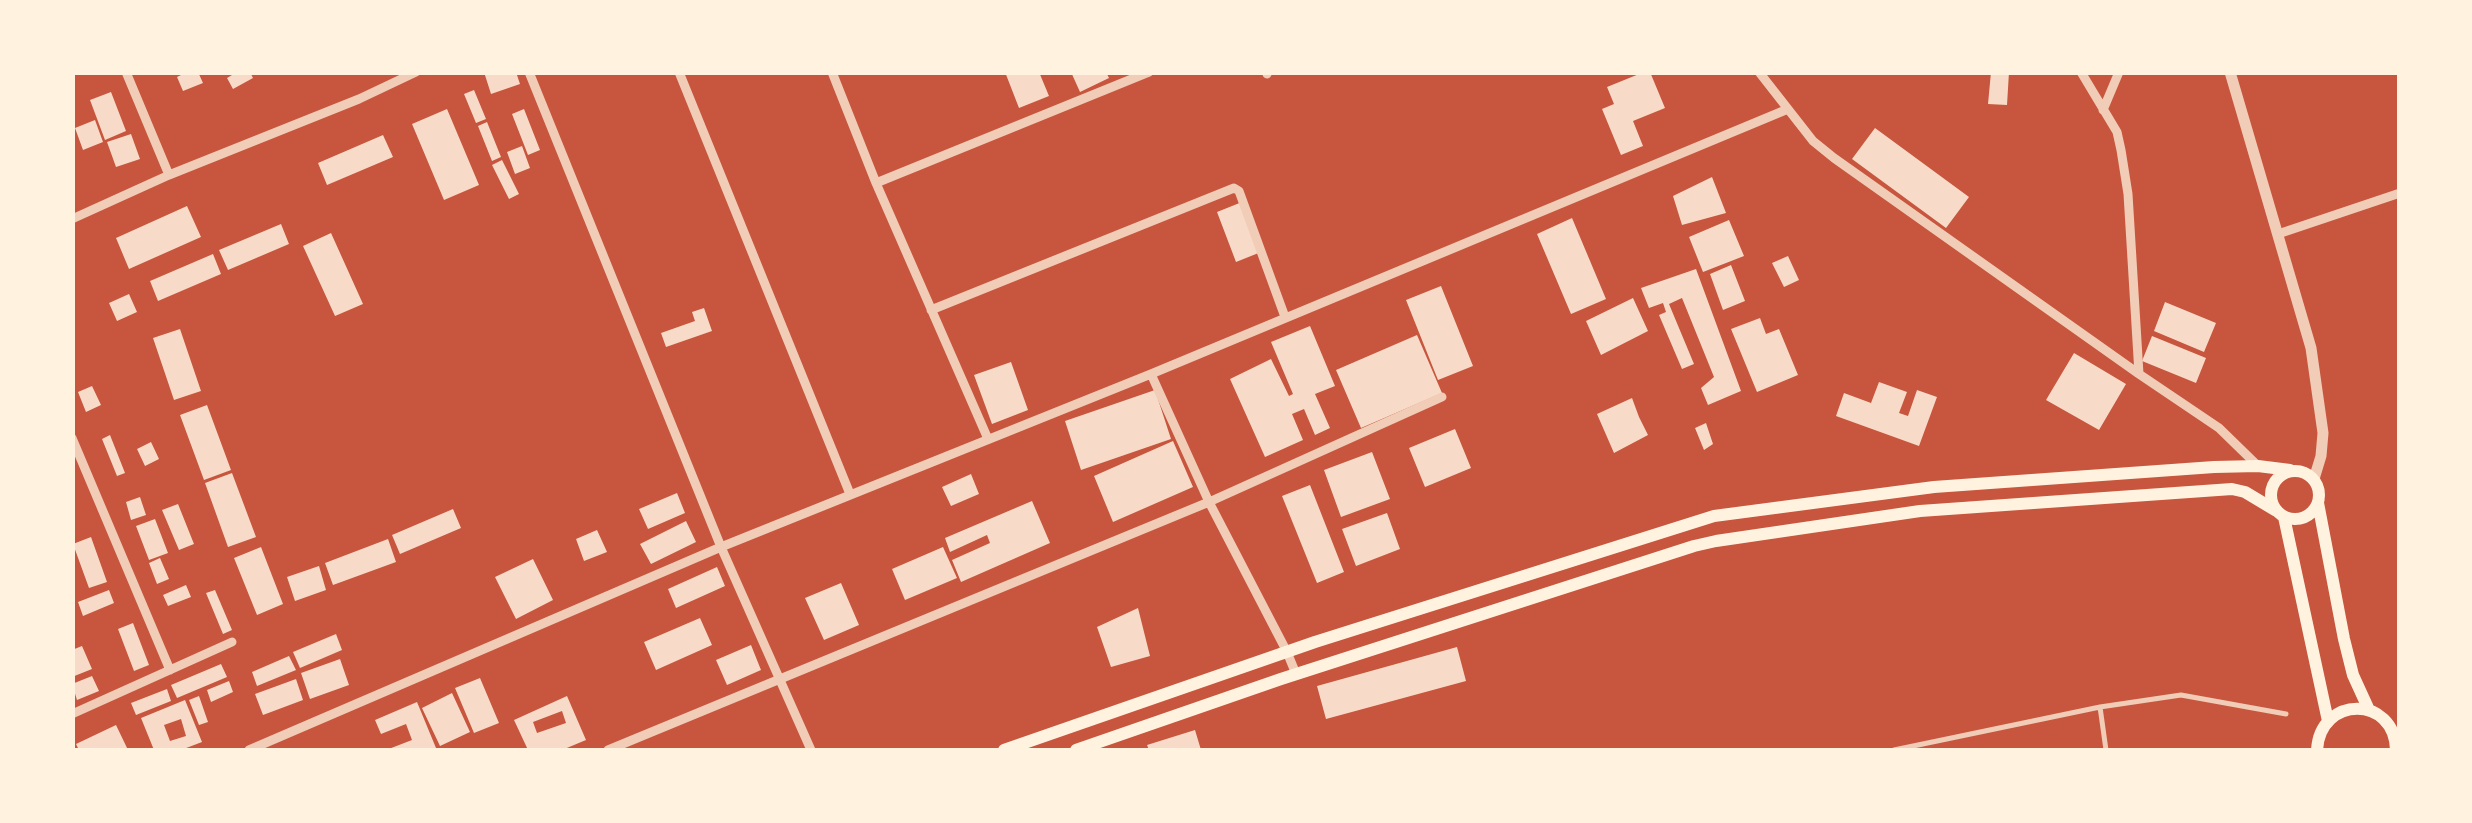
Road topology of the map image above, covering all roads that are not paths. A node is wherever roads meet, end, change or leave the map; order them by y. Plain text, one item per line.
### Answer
1 (126, 72) edge
2 (416, 72) edge
3 (529, 72) edge
4 (679, 72) edge
5 (832, 72) edge
6 (1149, 72) edge
7 (1759, 72) edge
8 (2081, 72) edge
9 (2120, 72) edge
10 (2230, 72) edge
11 (1788, 108) junction
12 (2104, 110) junction
13 (169, 175) junction
14 (876, 184) junction
15 (2400, 193) edge
16 (72, 219) edge
17 (2278, 234) junction
18 (931, 310) junction
19 (1285, 317) junction
20 (1151, 374) junction
21 (2138, 374) junction
22 (1442, 397) dead end
23 (72, 438) edge
24 (988, 439) junction
25 (2258, 466) junction
26 (2290, 470) junction
27 (2314, 479) junction
28 (850, 494) junction
29 (1210, 502) junction
30 (2318, 503) junction
31 (2280, 513) junction
32 (721, 546) junction
33 (232, 642) dead end
34 (1287, 652) junction
35 (170, 670) junction
36 (1296, 674) junction
37 (778, 680) junction
38 (2100, 707) junction
39 (2370, 710) junction
40 (72, 714) edge
41 (2286, 714) dead end
42 (2328, 721) junction
43 (2396, 734) edge
44 (249, 750) edge
45 (608, 750) edge
46 (811, 750) edge
47 (1004, 750) edge
48 (1076, 750) edge
49 (1894, 750) edge
50 (2106, 750) edge
51 (2317, 750) edge
52 (2396, 750) edge

1 - 13 street
2 - 13 street
3 - 32 street
4 - 28 street
5 - 14 street
6 - 14 street
7 - 11 street
8 - 12 street
9 - 12 street
10 - 17 street
11 - 19 street
11 - 21 street
12 - 21 street
13 - 16 street
14 - 18 street
15 - 17 street
17 - 27 street
18 - 19 street
18 - 24 street
19 - 20 street
20 - 24 street
20 - 29 street
21 - 25 street
22 - 29 street
23 - 35 street
24 - 28 street
25 - 26 main road
25 - 34 main road
26 - 27 main road
26 - 31 main road
27 - 30 main road
28 - 32 street
29 - 34 street
29 - 37 street
30 - 31 main road
30 - 39 main road
31 - 36 main road
31 - 42 main road
32 - 37 street
32 - 44 street
33 - 35 street
34 - 36 street
34 - 47 main road
35 - 40 street
36 - 48 main road
37 - 45 street
37 - 46 street
38 - 41 lane
38 - 49 lane
38 - 50 lane
39 - 42 main road
39 - 43 main road
42 - 51 main road
43 - 52 main road

